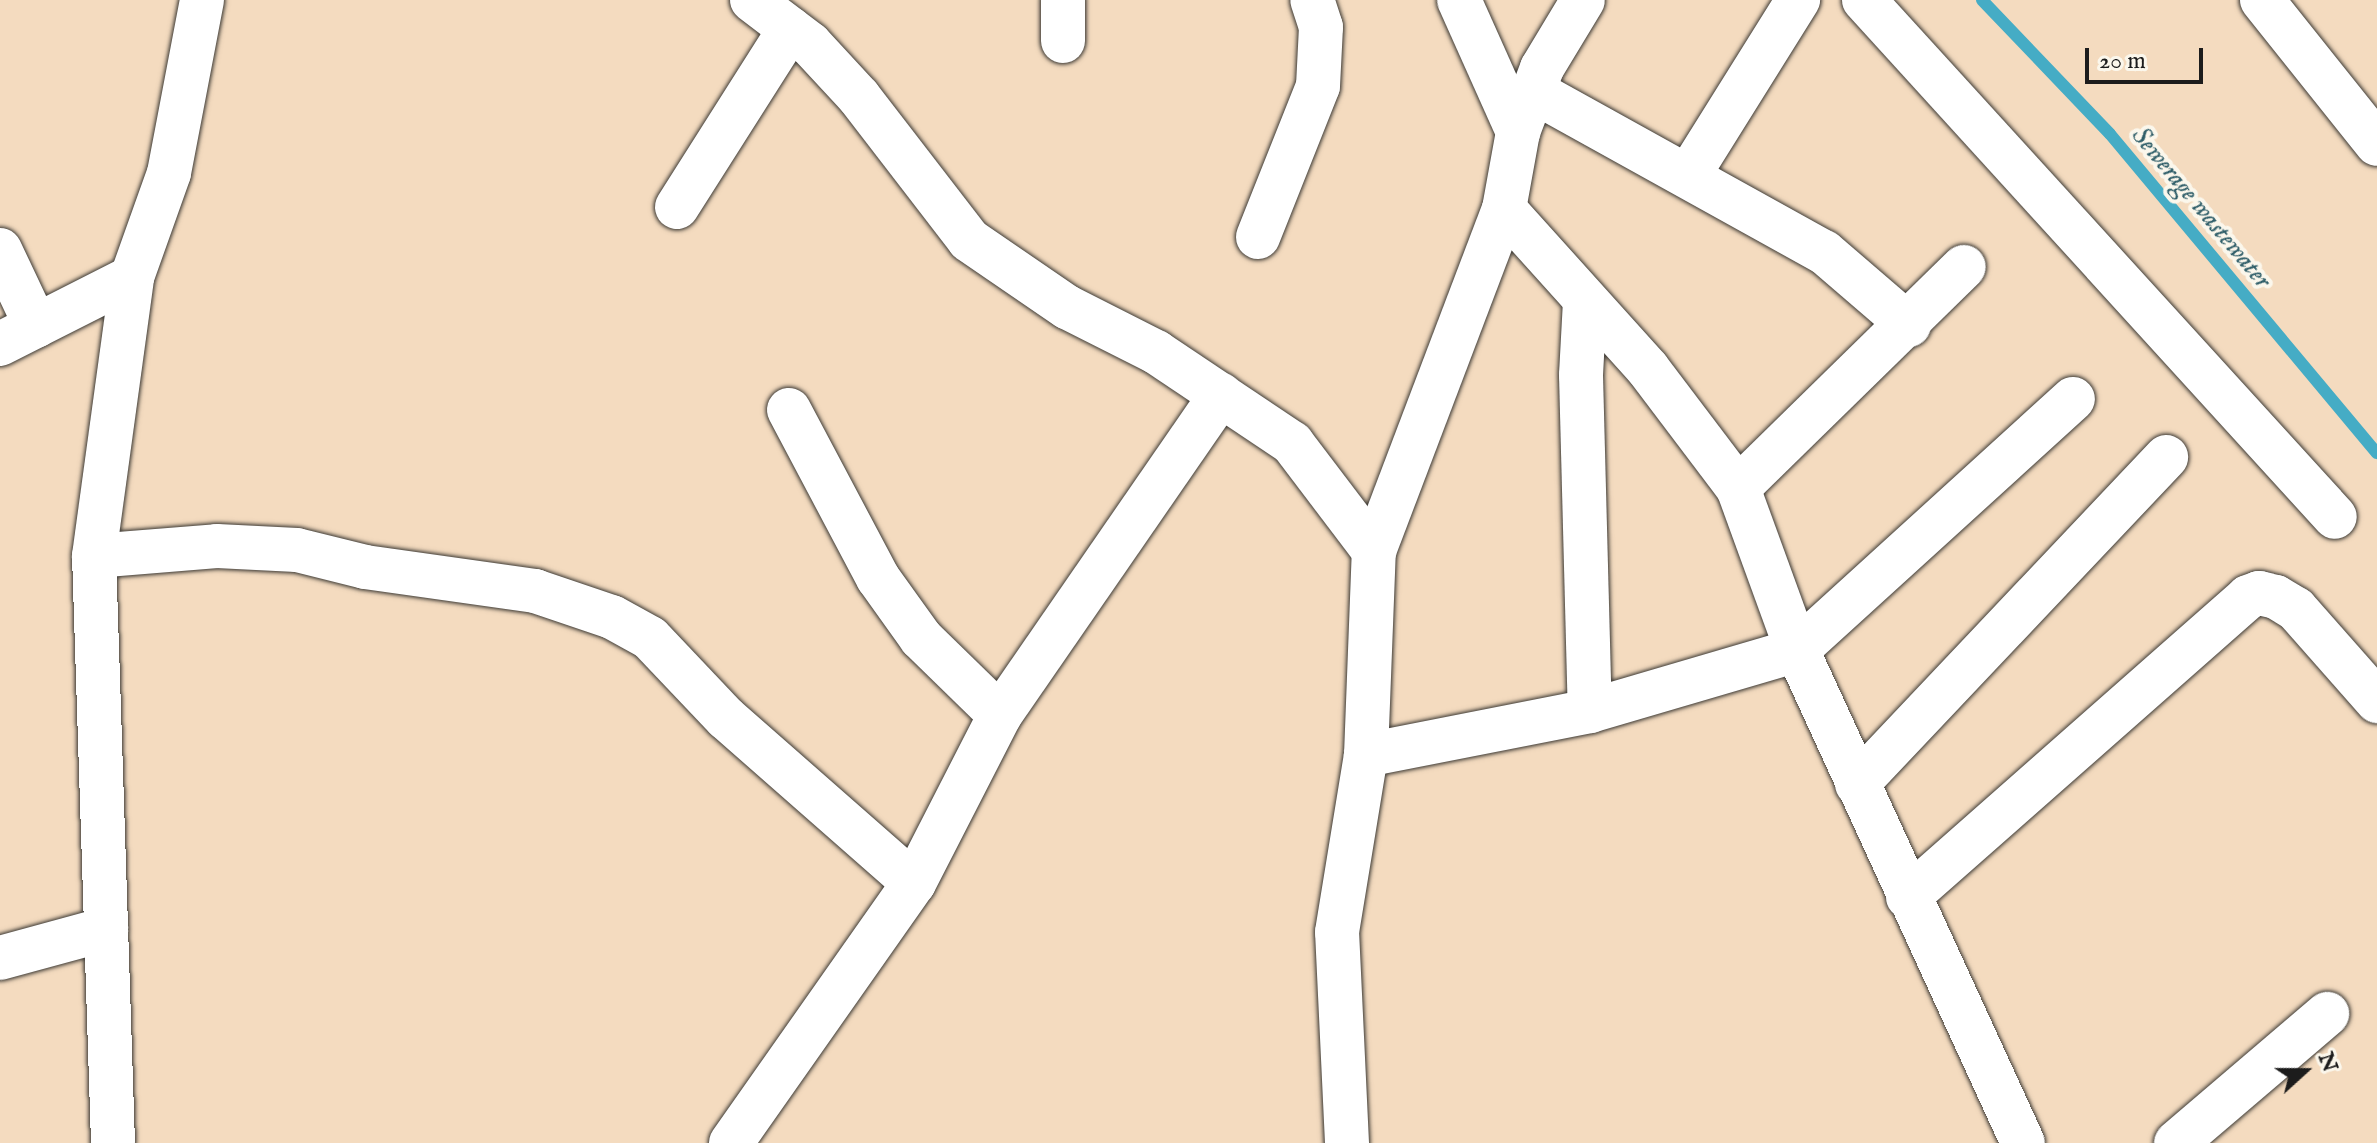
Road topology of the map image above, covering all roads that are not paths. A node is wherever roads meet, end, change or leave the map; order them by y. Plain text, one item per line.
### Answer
1 (202, 0) edge
2 (752, 0) edge
3 (1312, 0) edge
4 (1459, 0) edge
5 (1583, 0) edge
6 (1798, 0) edge
7 (1864, 0) edge
8 (2262, 0) edge
9 (790, 29) junction
10 (1533, 91) junction
11 (1518, 132) junction
12 (2377, 144) edge
13 (1688, 176) junction
14 (677, 207) dead end
15 (1504, 209) junction
16 (1258, 237) dead end
17 (0, 250) edge
18 (1964, 267) dead end
19 (132, 277) junction
20 (1585, 301) junction
21 (1909, 325) junction
22 (18, 335) edge
23 (1221, 395) junction
24 (2073, 399) dead end
25 (789, 410) dead end
26 (2166, 457) dead end
27 (1738, 488) junction
28 (2335, 517) dead end
29 (1374, 551) junction
30 (94, 556) junction
31 (1797, 650) junction
32 (2377, 701) edge
33 (1590, 711) junction
34 (1000, 715) junction
35 (1366, 755) junction
36 (1857, 784) junction
37 (914, 883) junction
38 (1908, 897) junction
39 (106, 929) junction
40 (0, 958) edge
41 (2327, 1014) dead end
42 (113, 1143) edge
43 (731, 1143) edge
44 (1347, 1143) edge
45 (2023, 1143) edge
46 (2176, 1143) edge

1 - 19 street
2 - 9 street
3 - 16 street
4 - 11 street
5 - 10 street
6 - 13 street
7 - 28 street
8 - 12 street
9 - 14 street
9 - 23 street
10 - 11 street
10 - 13 street
11 - 15 street
13 - 21 street
15 - 20 street
15 - 29 street
17 - 22 street
18 - 21 street
19 - 22 street
19 - 30 street
20 - 27 street
20 - 33 street
21 - 27 street
23 - 29 street
23 - 34 street
24 - 31 street
25 - 34 street
26 - 36 street
27 - 31 street
29 - 35 street
30 - 37 street
30 - 39 street
31 - 33 street
31 - 36 street
32 - 38 street
33 - 35 street
34 - 37 street
35 - 44 street
36 - 38 street
37 - 43 street
38 - 45 street
39 - 40 street
39 - 42 street
41 - 46 street

